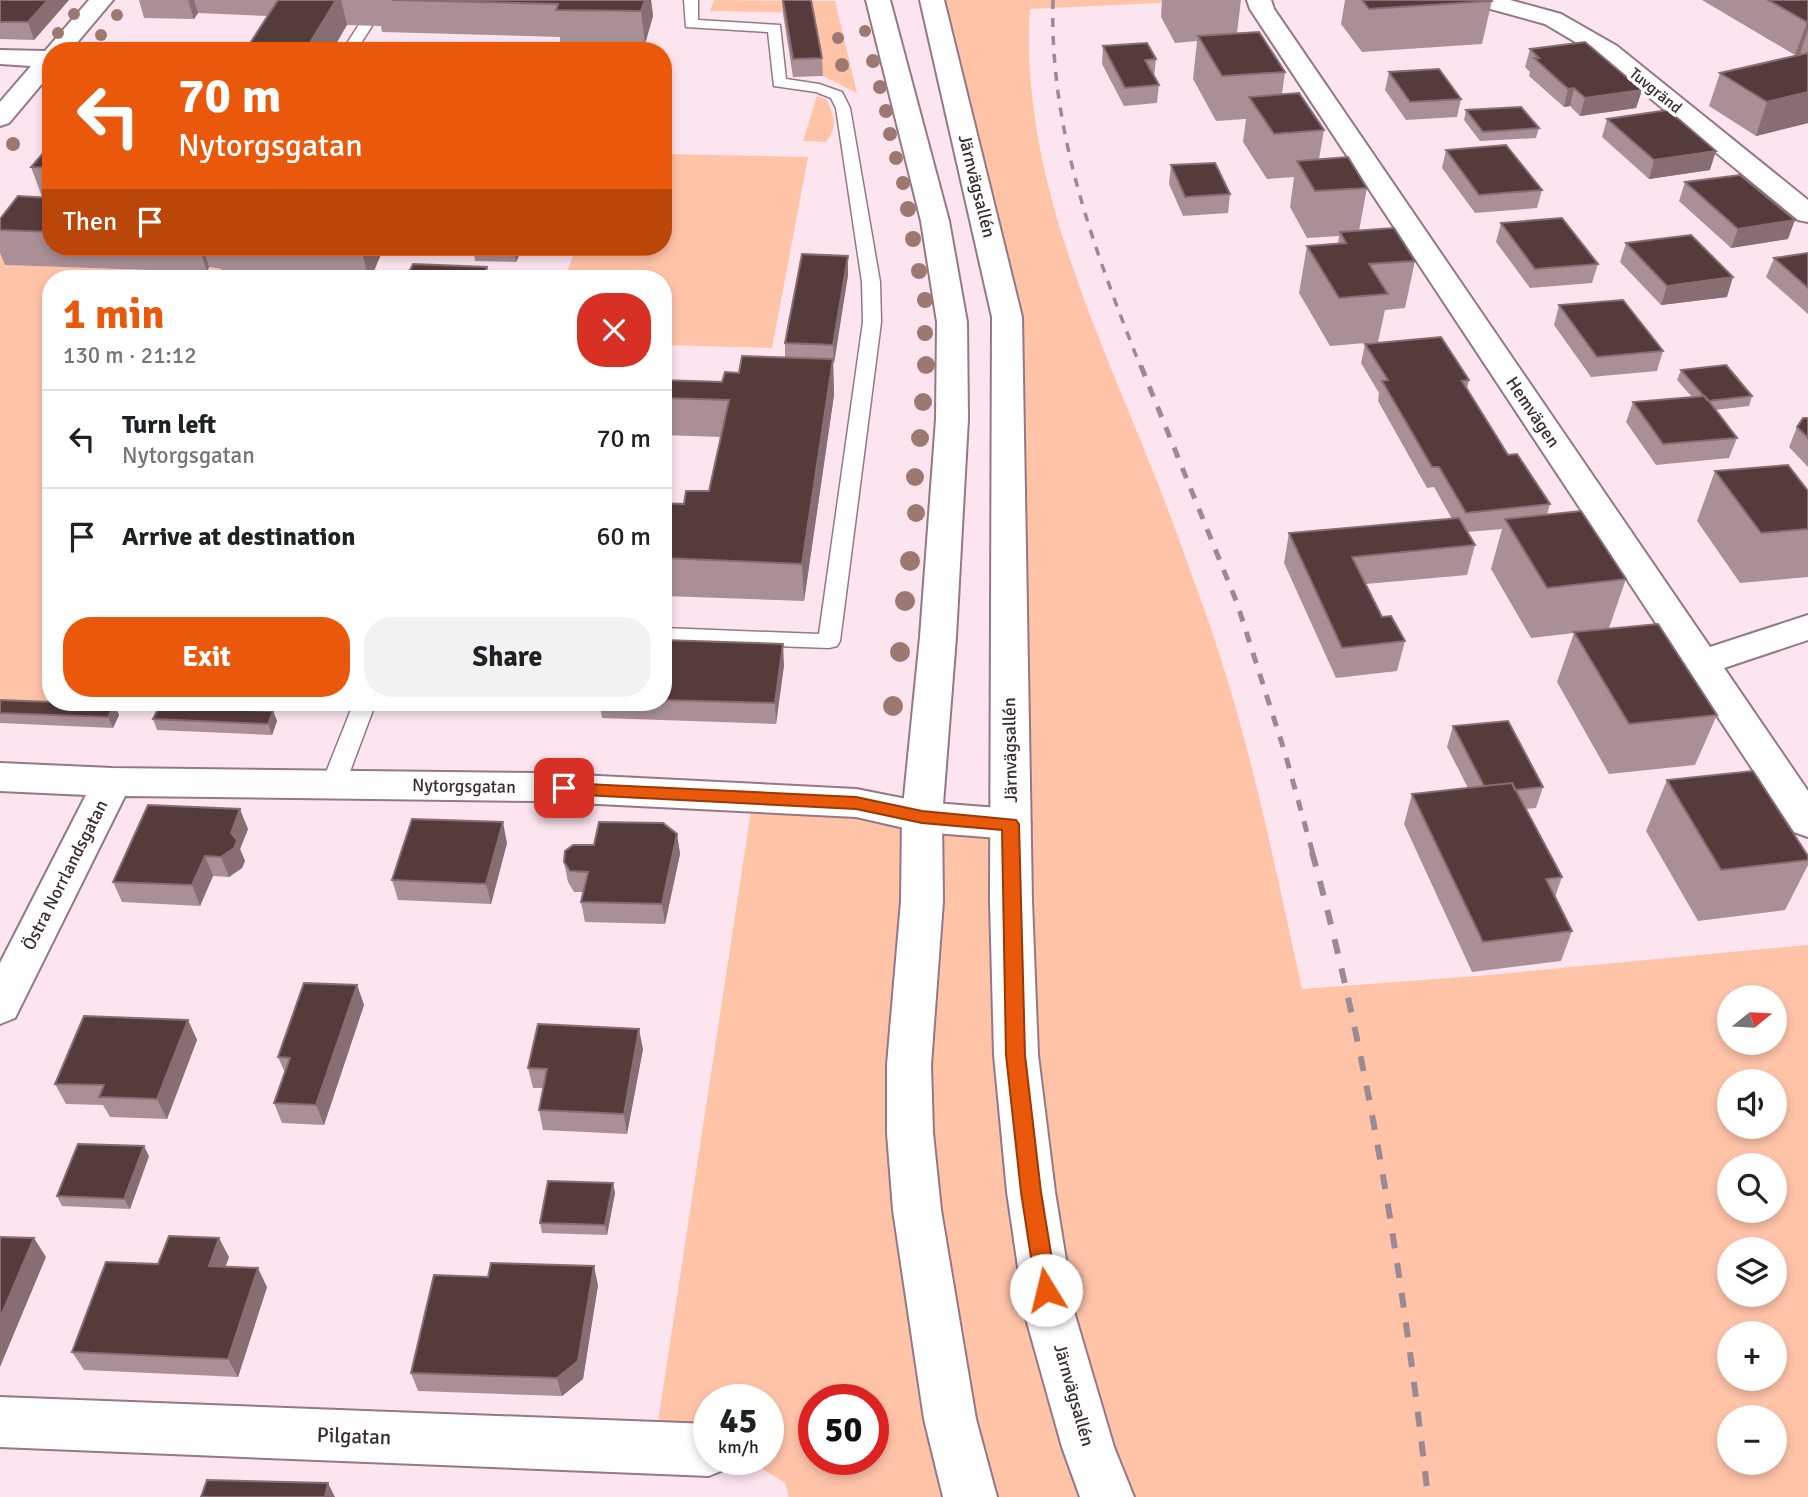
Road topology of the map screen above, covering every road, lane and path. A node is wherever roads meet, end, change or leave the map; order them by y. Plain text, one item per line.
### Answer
1 (101, 0) edge
2 (691, 0) edge
3 (878, 0) edge
4 (932, 0) edge
5 (1259, 0) edge
6 (1484, 0) edge
7 (365, 26) dead end
8 (64, 42) edge
9 (355, 42) edge
10 (42, 56) edge
11 (0, 57) edge
12 (42, 68) edge
13 (0, 118) edge
14 (1808, 214) edge
15 (1808, 628) edge
16 (672, 635) edge
17 (1701, 663) junction
18 (362, 711) edge
19 (0, 777) edge
20 (112, 782) junction
21 (333, 785) junction
22 (922, 817) junction
23 (1808, 822) edge
24 (1011, 824) junction
25 (0, 1006) edge
26 (0, 1422) edge
27 (693, 1449) edge
28 (970, 1497) edge
29 (1107, 1497) edge

1 - 8 street
2 - 16 lane
3 - 22 street
4 - 24 street, Järnvägsallén
5 - 17 street, Hemvägen
6 - 14 street, Tuvgränd
7 - 9 lane
10 - 11 street
12 - 13 street
15 - 17 street
17 - 23 street, Hemvägen
18 - 21 lane
19 - 20 street, Nytorgsgatan
20 - 21 street, Nytorgsgatan
20 - 25 street, Östra Norrlandsgatan
21 - 22 street, Nytorgsgatan
22 - 24 street, Nytorgsgatan
22 - 28 street
24 - 29 street, Järnvägsallén
26 - 27 street, Pilgatan

